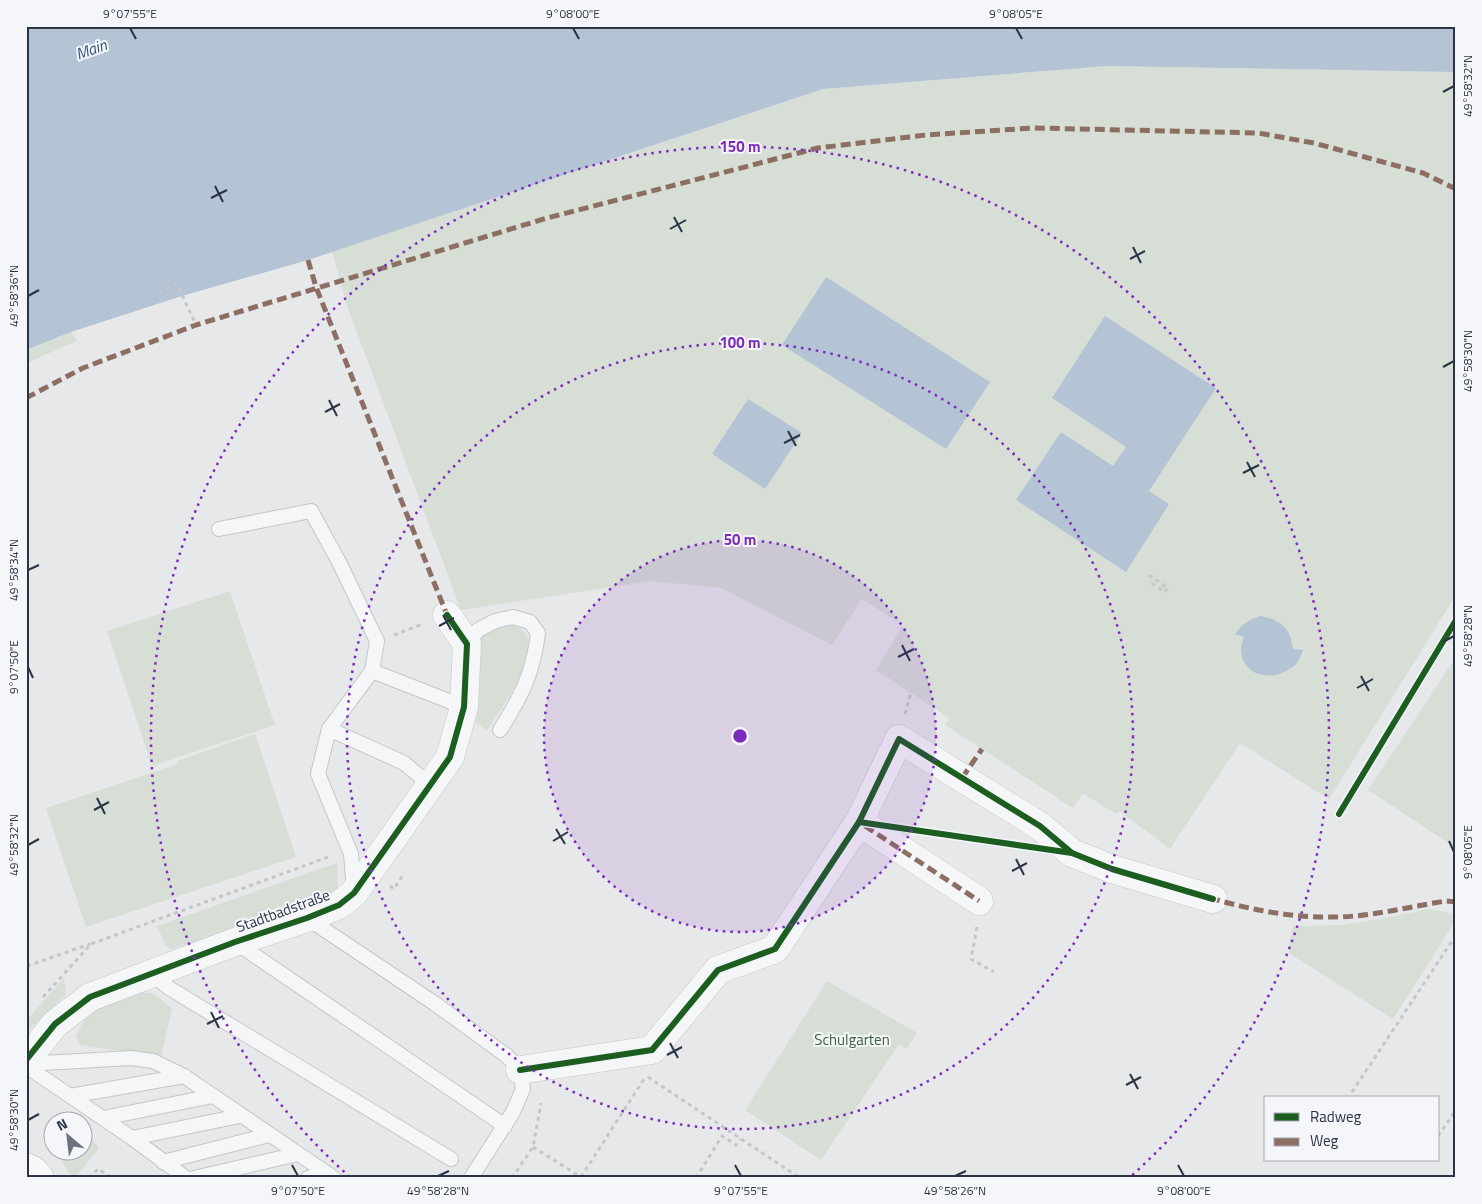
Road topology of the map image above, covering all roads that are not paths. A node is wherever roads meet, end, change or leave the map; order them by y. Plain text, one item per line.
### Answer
1 (219, 528) dead end
2 (447, 615) road end
3 (467, 644) junction
4 (372, 671) junction
5 (464, 707) junction
6 (329, 729) junction
7 (500, 730) dead end
8 (430, 785) junction
9 (859, 822) junction
10 (354, 893) junction
11 (1213, 899) dead end
12 (978, 912) road end
13 (306, 918) junction
14 (235, 942) junction
15 (151, 973) junction
16 (26, 1060) edge
17 (26, 1065) edge
18 (520, 1070) junction
19 (184, 1076) junction
20 (70, 1096) junction
21 (213, 1096) junction
22 (240, 1116) junction
23 (103, 1118) junction
24 (505, 1126) junction
25 (269, 1135) junction
26 (132, 1138) junction
27 (298, 1154) junction
28 (451, 1160) dead end
29 (163, 1162) junction
30 (26, 1167) edge
31 (330, 1176) edge
32 (40, 1178) edge
33 (186, 1178) edge
34 (194, 1178) edge
35 (308, 1178) edge
36 (471, 1178) edge

1 - 4 lane
2 - 3 street
3 - 5 street, Stadtbadstraße
3 - 7 lane
4 - 5 lane
4 - 6 lane
5 - 8 street, Stadtbadstraße
6 - 8 lane
6 - 10 lane
8 - 10 street, Stadtbadstraße
9 - 11 street
9 - 12 street
9 - 18 street
10 - 13 street, Stadtbadstraße
13 - 14 street, Stadtbadstraße
13 - 18 lane
14 - 15 street, Stadtbadstraße
14 - 24 lane
15 - 16 street, Stadtbadstraße
15 - 28 lane
17 - 19 lane
17 - 20 lane
18 - 24 lane
19 - 20 lane
19 - 21 lane
20 - 23 lane
21 - 22 lane
21 - 23 lane
22 - 25 lane
22 - 26 lane
23 - 26 lane
24 - 36 lane
25 - 27 lane
25 - 29 lane
26 - 29 lane
27 - 31 lane
27 - 34 lane
29 - 33 lane
30 - 32 highway
31 - 35 lane

